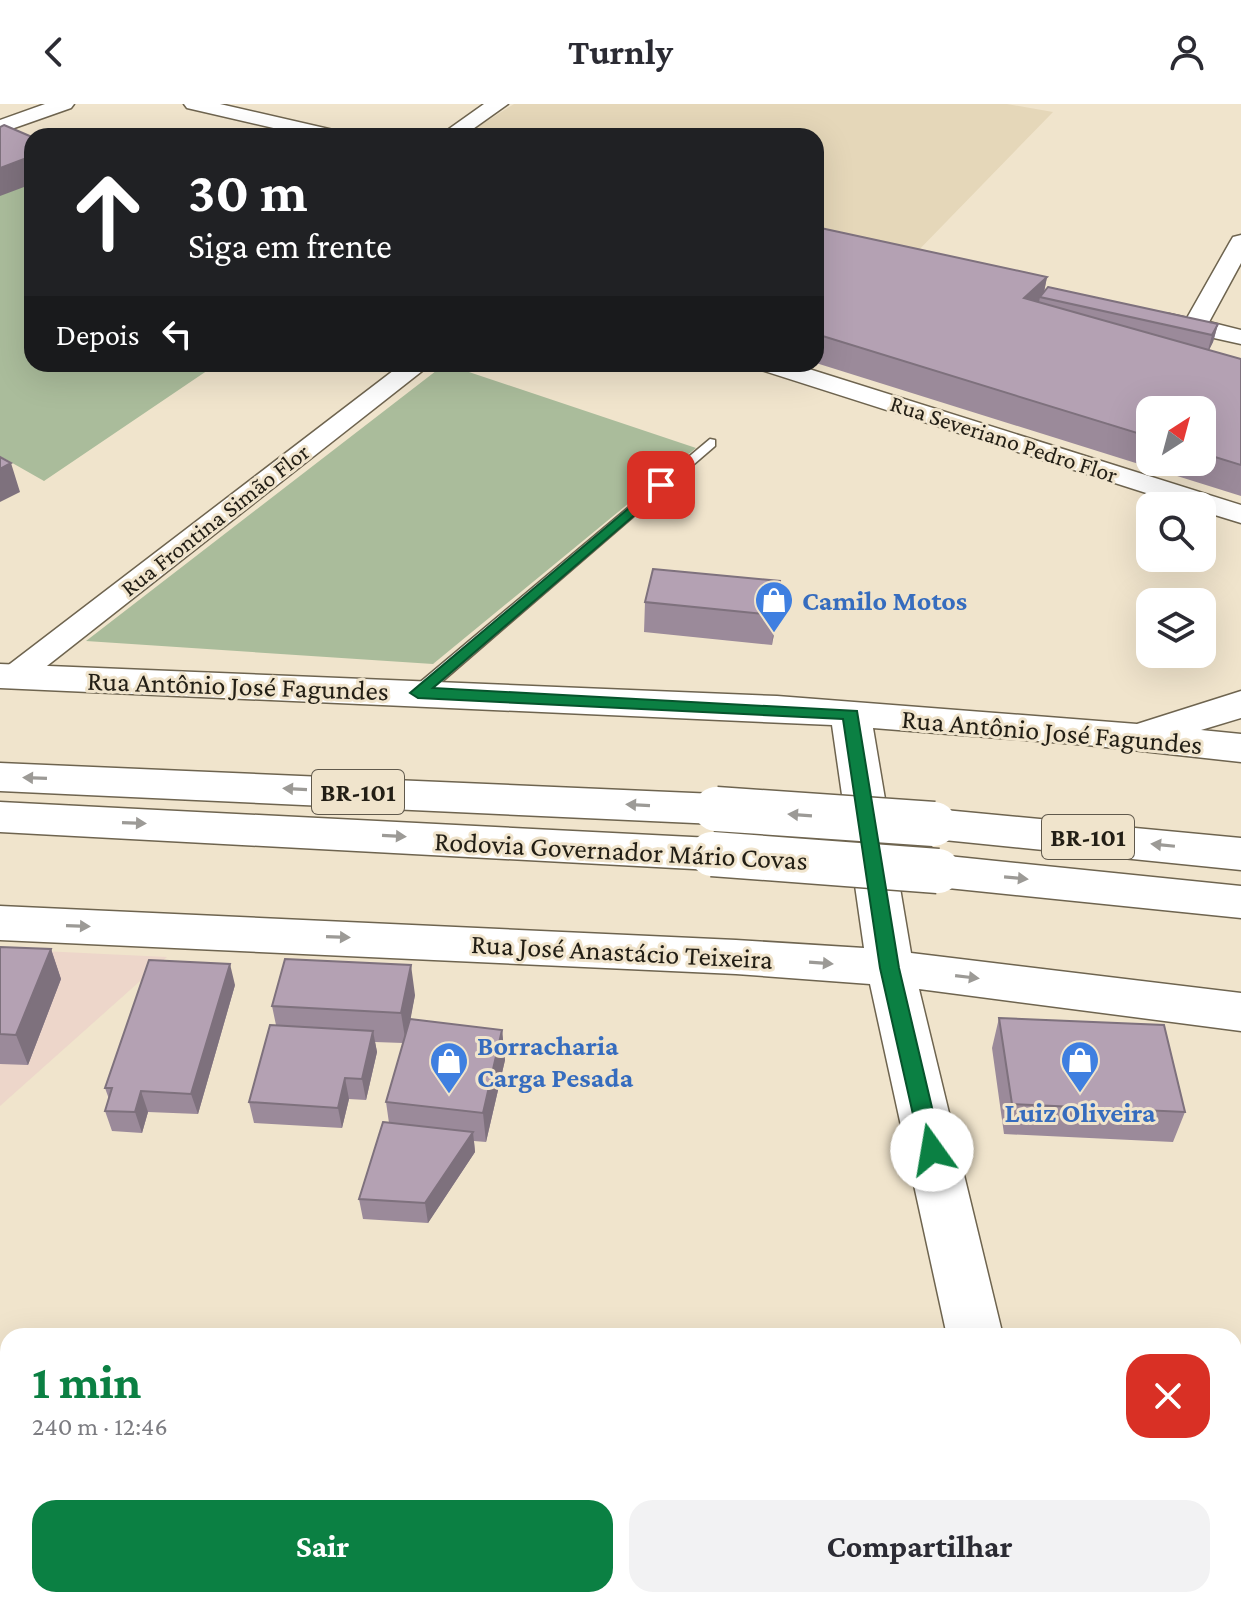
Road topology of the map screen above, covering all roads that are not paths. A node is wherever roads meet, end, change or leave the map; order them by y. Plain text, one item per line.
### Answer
1 (64, 104) edge
2 (194, 104) edge
3 (498, 104) edge
4 (0, 127) edge
5 (300, 128) edge
6 (461, 128) edge
7 (1241, 242) edge
8 (1148, 316) edge
9 (1194, 327) junction
10 (1241, 337) edge
11 (407, 372) edge
12 (792, 372) edge
13 (710, 443) dead end
14 (1241, 514) edge
15 (6, 676) edge
16 (418, 693) junction
17 (1241, 704) edge
18 (851, 714) junction
19 (1139, 736) junction
20 (1241, 748) edge
21 (0, 777) edge
22 (0, 817) edge
23 (1241, 854) edge
24 (1241, 902) edge
25 (0, 923) edge
26 (890, 968) junction
27 (1241, 1012) edge
28 (973, 1328) edge

1 - 4 street
2 - 5 street
3 - 6 street
7 - 9 street
8 - 9 street
9 - 10 street
11 - 15 street, Rua Frontina Simão Flor
12 - 14 street, Rua Severiano Pedro Flor
13 - 16 lane
15 - 16 main road, Rua Antônio José Fagundes
16 - 18 main road, Rua Antônio José Fagundes
17 - 19 main road
18 - 19 main road, Rua Antônio José Fagundes
18 - 26 main road
19 - 20 main road, Rua Antônio José Fagundes
23 -> 21 main road, Rodovia Governador Mário Covas / BR-101, bridge
22 -> 24 main road, Rodovia Governador Mário Covas / BR-101, bridge
25 -> 26 main road, Rua José Anastácio Teixeira
26 -> 27 main road, Rua José Anastácio Teixeira
26 - 28 main road

